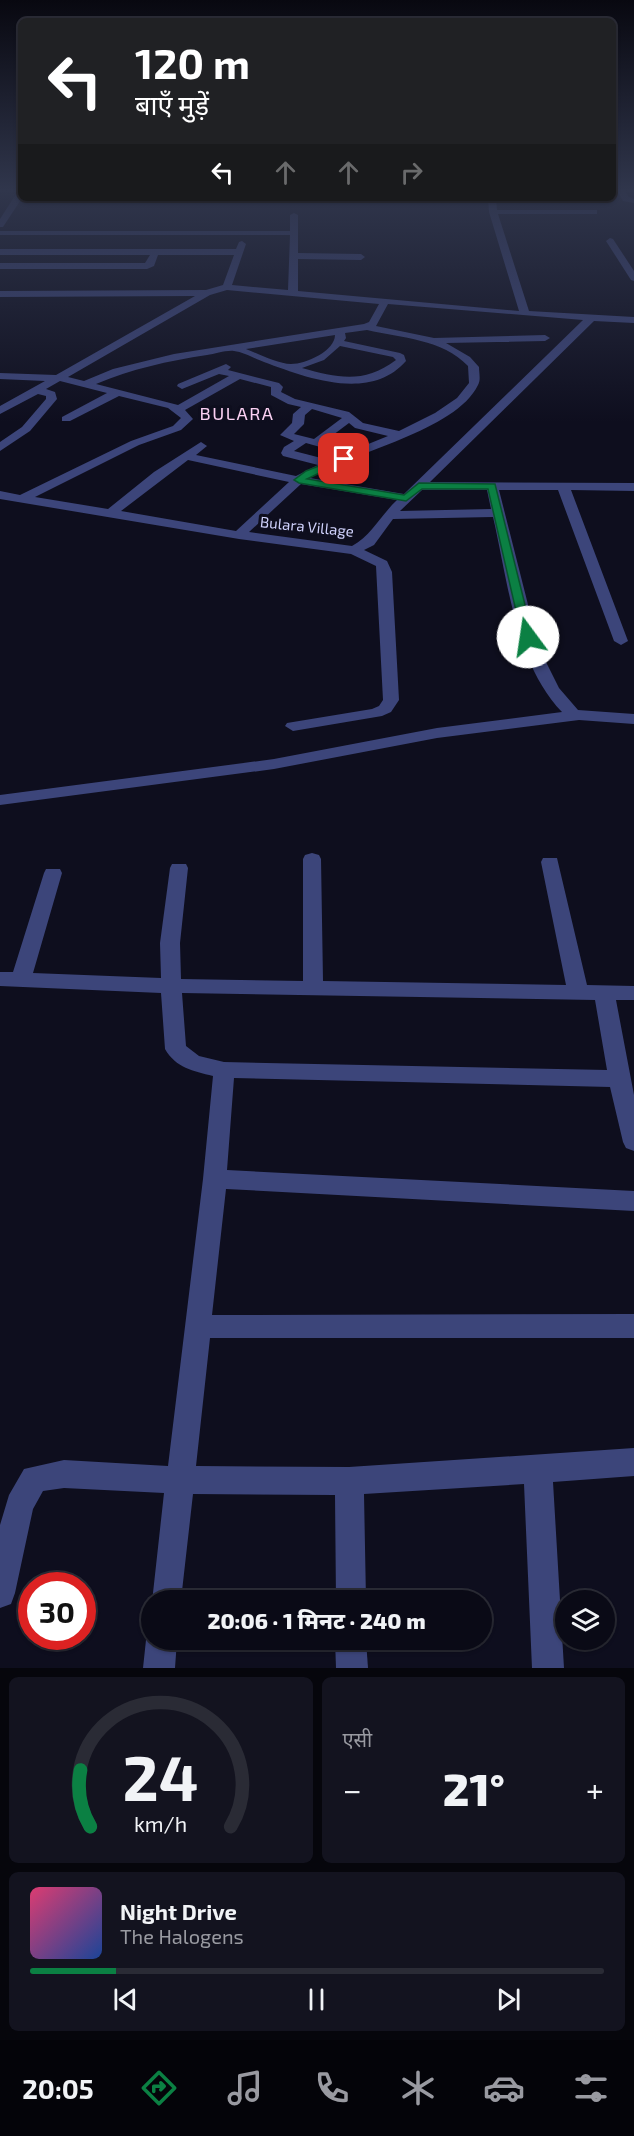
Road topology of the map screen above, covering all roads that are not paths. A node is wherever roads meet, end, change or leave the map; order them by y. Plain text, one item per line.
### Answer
1 (0, 266) edge
2 (65, 266) junction
3 (147, 266) edge
4 (235, 266) edge
5 (294, 266) edge
6 (510, 266) edge
7 (62, 276) dead end
8 (227, 287) junction
9 (207, 292) junction
10 (293, 292) junction
11 (0, 294) edge
12 (385, 301) junction
13 (525, 314) junction
14 (590, 320) junction
15 (634, 320) edge
16 (367, 327) junction
17 (337, 331) junction
18 (545, 338) dead end
19 (437, 340) junction
20 (338, 343) junction
21 (233, 347) junction
22 (256, 356) junction
23 (290, 367) junction
24 (217, 370) junction
25 (239, 375) junction
26 (0, 376) edge
27 (60, 378) junction
28 (86, 384) junction
29 (182, 386) dead end
30 (39, 390) junction
31 (118, 392) junction
32 (309, 406) junction
33 (178, 409) junction
34 (0, 411) edge
35 (349, 418) junction
36 (66, 419) dead end
37 (399, 435) junction
38 (303, 440) junction
39 (316, 443) junction
40 (0, 447) edge
41 (201, 447) dead end
42 (357, 453) junction
43 (186, 456) junction
44 (330, 464) junction
45 (299, 480) junction
46 (419, 486) junction
47 (492, 486) junction
48 (563, 487) junction
49 (634, 488) edge
50 (0, 495) edge
51 (23, 498) junction
52 (406, 498) junction
53 (111, 513) junction
54 (498, 513) junction
55 (389, 515) junction
56 (239, 535) junction
57 (354, 550) junction
58 (621, 640) dead end
59 (574, 715) junction
60 (634, 719) edge
61 (292, 726) dead end
62 (0, 800) edge
63 (312, 859) dead end
64 (550, 862) dead end
65 (179, 868) dead end
66 (53, 873) dead end
67 (10, 980) edge
68 (171, 986) junction
69 (313, 988) junction
70 (578, 992) junction
71 (604, 993) junction
72 (634, 993) edge
73 (224, 1070) junction
74 (619, 1079) junction
75 (634, 1142) edge
76 (215, 1179) junction
77 (634, 1201) edge
78 (634, 1326) edge
79 (197, 1327) junction
80 (634, 1462) edge
81 (538, 1469) junction
82 (178, 1480) junction
83 (349, 1481) junction
84 (167, 1590) edge
85 (351, 1590) edge
86 (0, 1593) edge
87 (161, 1650) edge
88 (351, 1650) edge
89 (159, 1668) edge
90 (352, 1668) edge
91 (548, 1668) edge

1 - 2 street
2 - 3 street
2 - 7 street
4 - 8 street
5 - 10 street
6 - 13 street
8 - 9 street
8 - 10 street
9 - 11 street
9 - 27 street
10 - 12 street
12 - 13 street
12 - 16 street
13 - 14 street
14 - 15 street
14 - 46 street, Bulara Village
16 - 17 street
16 - 19 street
17 - 20 street
17 - 21 street
18 - 19 street
19 - 37 street
20 - 23 street
20 - 23 street
21 - 22 street
21 - 28 street
22 - 23 street
22 - 24 street
24 - 25 street
24 - 29 street
25 - 32 street
25 - 33 street
26 - 27 street
27 - 28 street
27 - 30 street
28 - 31 street
30 - 34 street
30 - 40 street
31 - 33 street
31 - 36 street
32 - 35 street
32 - 38 street
33 - 51 street
35 - 37 street
35 - 39 street
37 - 42 street
38 - 39 street
38 - 44 street
39 - 42 street
41 - 43 street
42 - 44 street
43 - 45 street
43 - 53 street
44 - 45 street
45 - 52 street
45 - 56 street
46 - 47 street
46 - 52 street, Bulara Village
47 - 48 street
47 - 54 street
48 - 49 street
48 - 58 street
50 - 51 street, Bulara Village
51 - 53 street, Bulara Village
52 - 55 street, Bulara Village
53 - 56 street, Bulara Village
54 - 55 street
54 - 59 street
55 - 57 street, Bulara Village
56 - 57 street, Bulara Village
57 - 61 street
59 - 60 street
59 - 62 street
63 - 69 street
64 - 70 street
65 - 68 street
66 - 67 street
67 - 68 street
68 - 69 street
68 - 73 street
69 - 70 street
70 - 71 street
71 - 72 street
71 - 74 street
73 - 74 street
73 - 76 street
74 - 75 street
76 - 77 street
76 - 79 street
78 - 79 street
79 - 82 street
80 - 81 street
81 - 83 street
81 - 91 street
82 - 83 street
82 - 84 street
82 - 86 street
83 - 85 street
87 - 89 street
88 - 90 street

